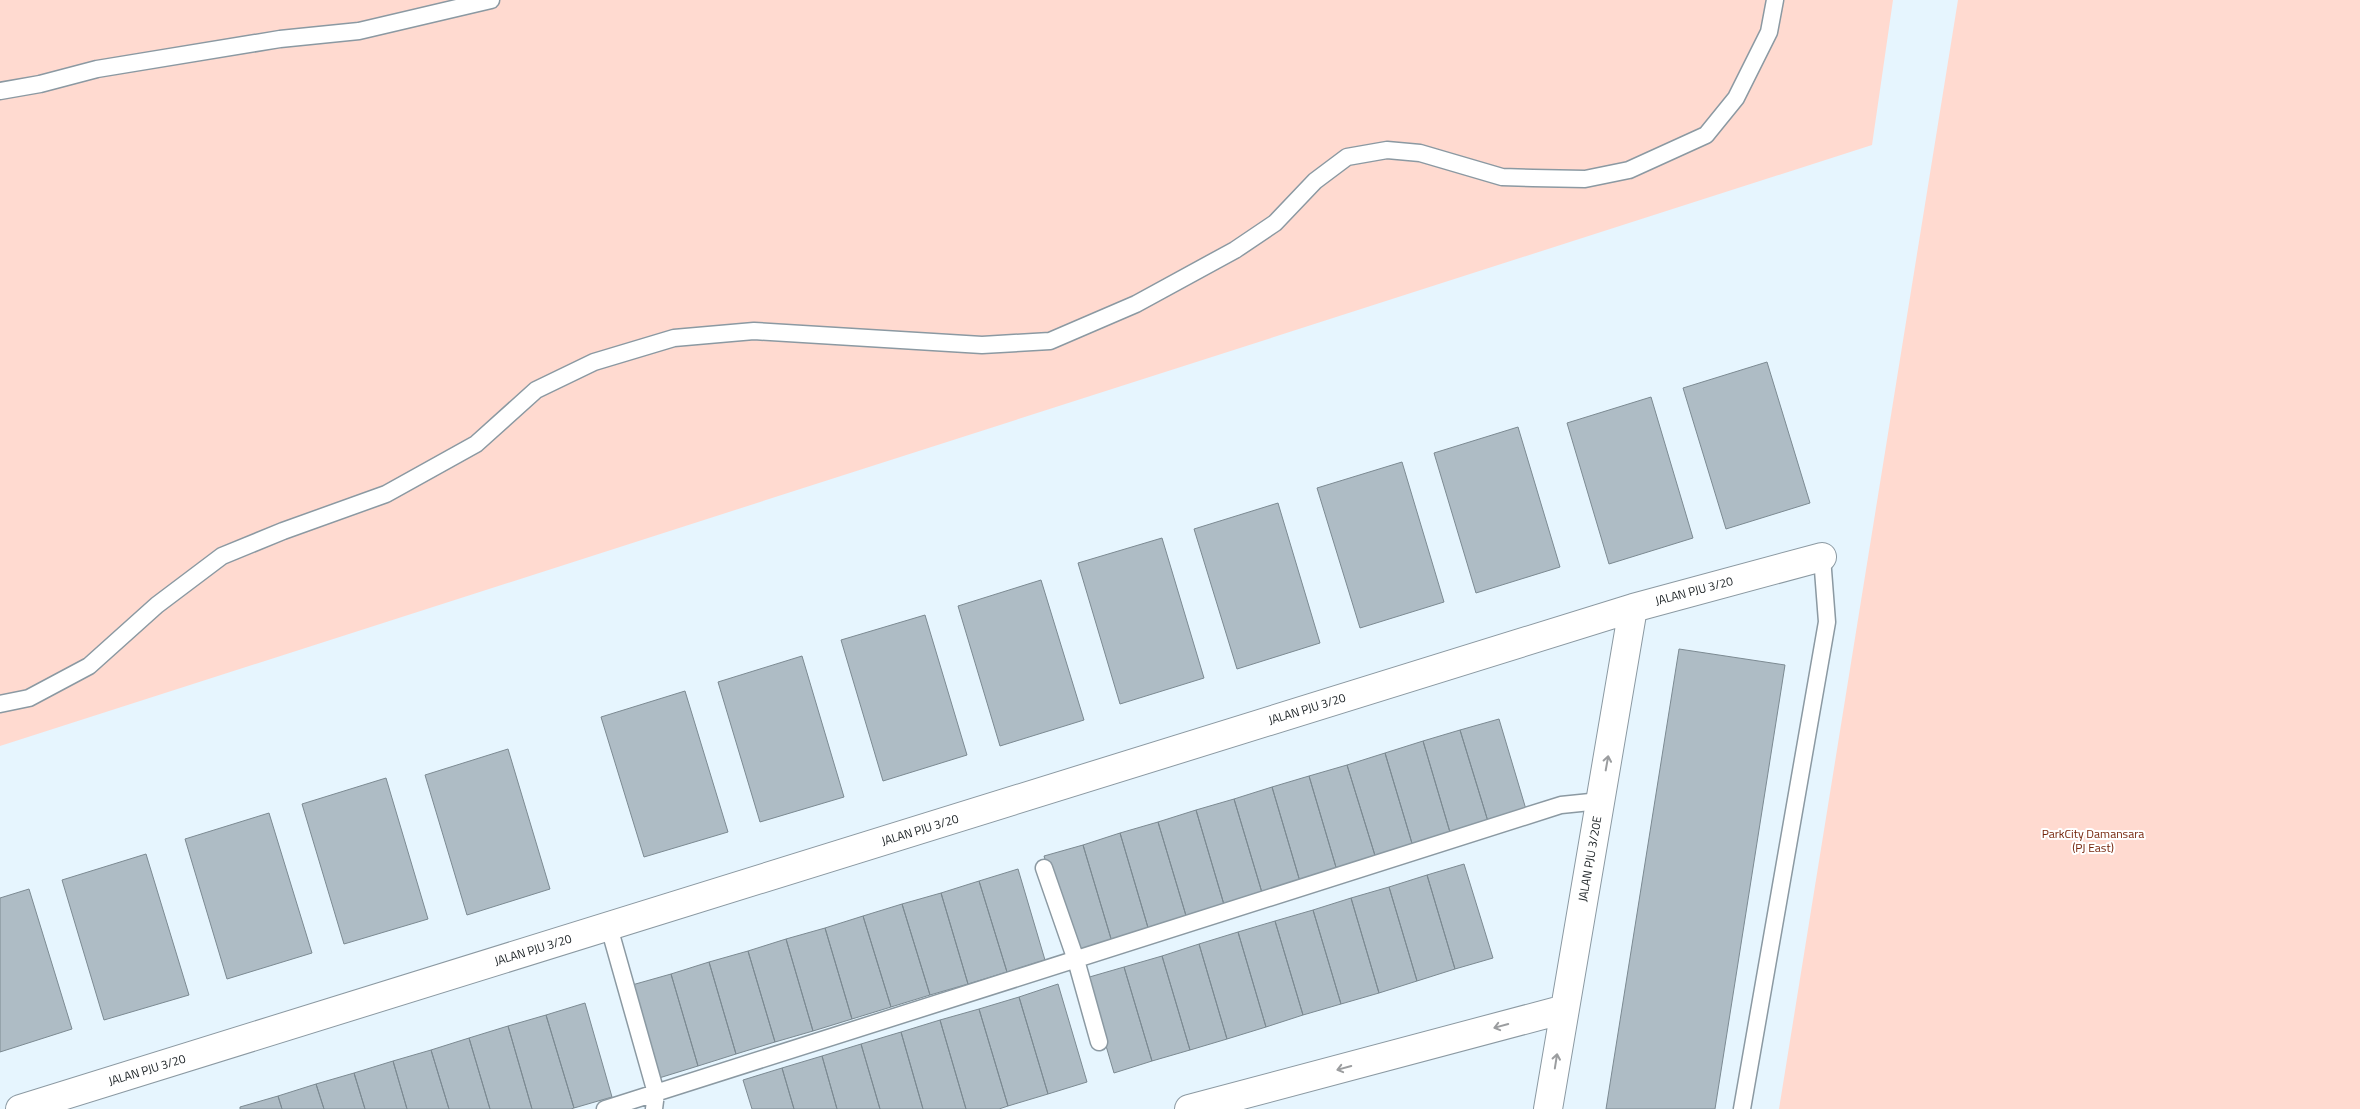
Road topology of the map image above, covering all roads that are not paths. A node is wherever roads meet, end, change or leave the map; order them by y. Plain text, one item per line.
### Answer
1 (491, 0) edge
2 (1775, 0) edge
3 (0, 91) edge
4 (1822, 557) joint
5 (1633, 608) junction
6 (0, 704) edge
7 (1600, 801) junction
8 (1044, 868) dead end
9 (609, 926) junction
10 (1076, 960) junction
11 (1565, 1009) junction
12 (1099, 1042) dead end
13 (655, 1101) edge
14 (21, 1109) edge
15 (606, 1109) edge
16 (1191, 1109) edge
17 (1548, 1109) edge
18 (1742, 1109) edge

1 - 3 lane
2 - 6 lane
4 - 5 street, JALAN PJU 3/20
4 - 18 lane
7 -> 5 street, JALAN PJU 3/20E
5 - 9 street, JALAN PJU 3/20
7 - 10 lane
7 - 11 street, JALAN PJU 3/20E
8 - 10 lane
9 - 13 lane
9 - 14 street, JALAN PJU 3/20
10 - 12 lane
10 - 13 lane
11 -> 16 street
17 -> 11 street, JALAN PJU 3/20E
13 - 15 lane

